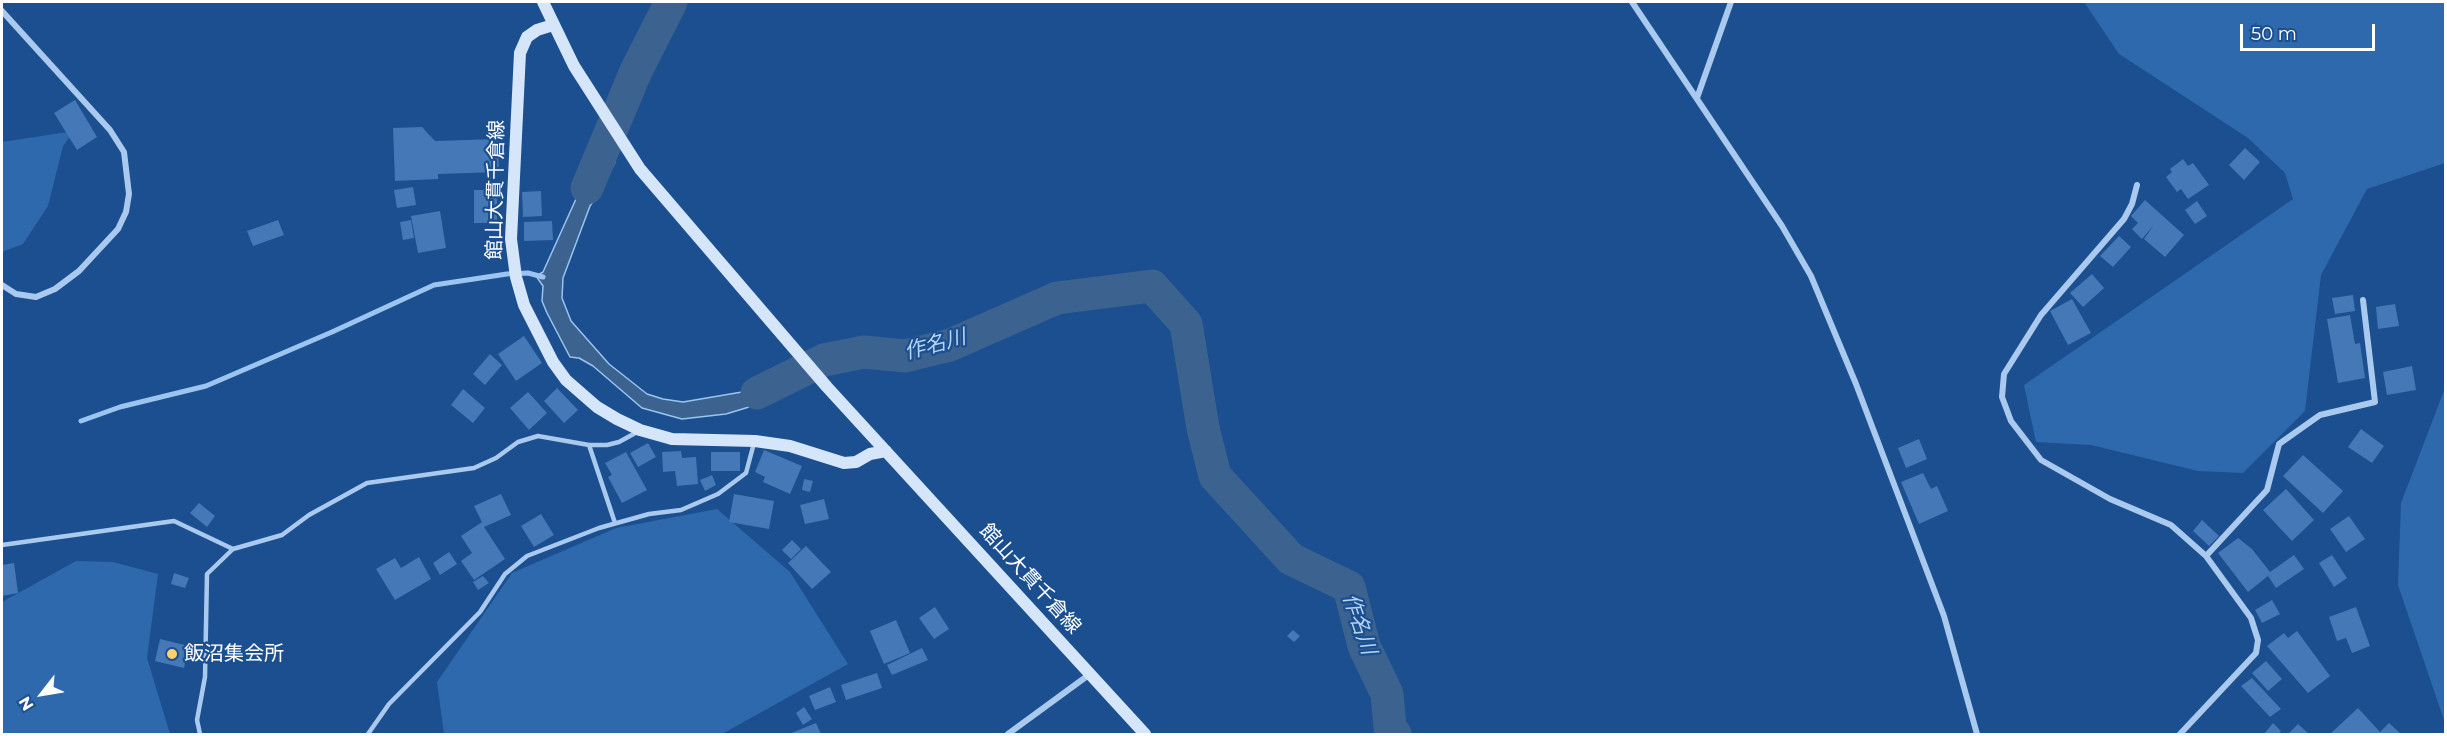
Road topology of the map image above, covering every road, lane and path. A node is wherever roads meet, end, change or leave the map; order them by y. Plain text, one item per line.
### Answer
1 (543, 2) edge
2 (1632, 2) edge
3 (1731, 2) edge
4 (2, 11) edge
5 (553, 25) junction
6 (1697, 99) junction
7 (2137, 185) dead end
8 (2, 285) edge
9 (2363, 300) dead end
10 (640, 430) junction
11 (754, 441) junction
12 (589, 445) junction
13 (886, 451) junction
14 (615, 523) junction
15 (2, 545) edge
16 (233, 549) junction
17 (2206, 556) junction
18 (1090, 674) junction
19 (200, 735) edge
20 (368, 735) edge
21 (1008, 735) edge
22 (1145, 735) edge
23 (1977, 735) edge
24 (2180, 735) edge

1 - 5 main road, 館山大貫千倉線
2 - 6 street
3 - 6 street
4 - 8 street
5 - 10 main road, 館山大貫千倉線
5 - 13 main road, 館山大貫千倉線
6 - 23 street
7 - 17 street
9 - 17 street
10 - 11 main road, 館山大貫千倉線
10 - 12 lane
11 - 13 main road, 館山大貫千倉線
11 - 14 lane
12 - 14 lane
12 - 16 lane
13 - 18 main road, 館山大貫千倉線
14 - 20 lane
15 - 16 lane
16 - 19 lane
17 - 24 street
18 - 21 street
18 - 22 main road, 館山大貫千倉線

